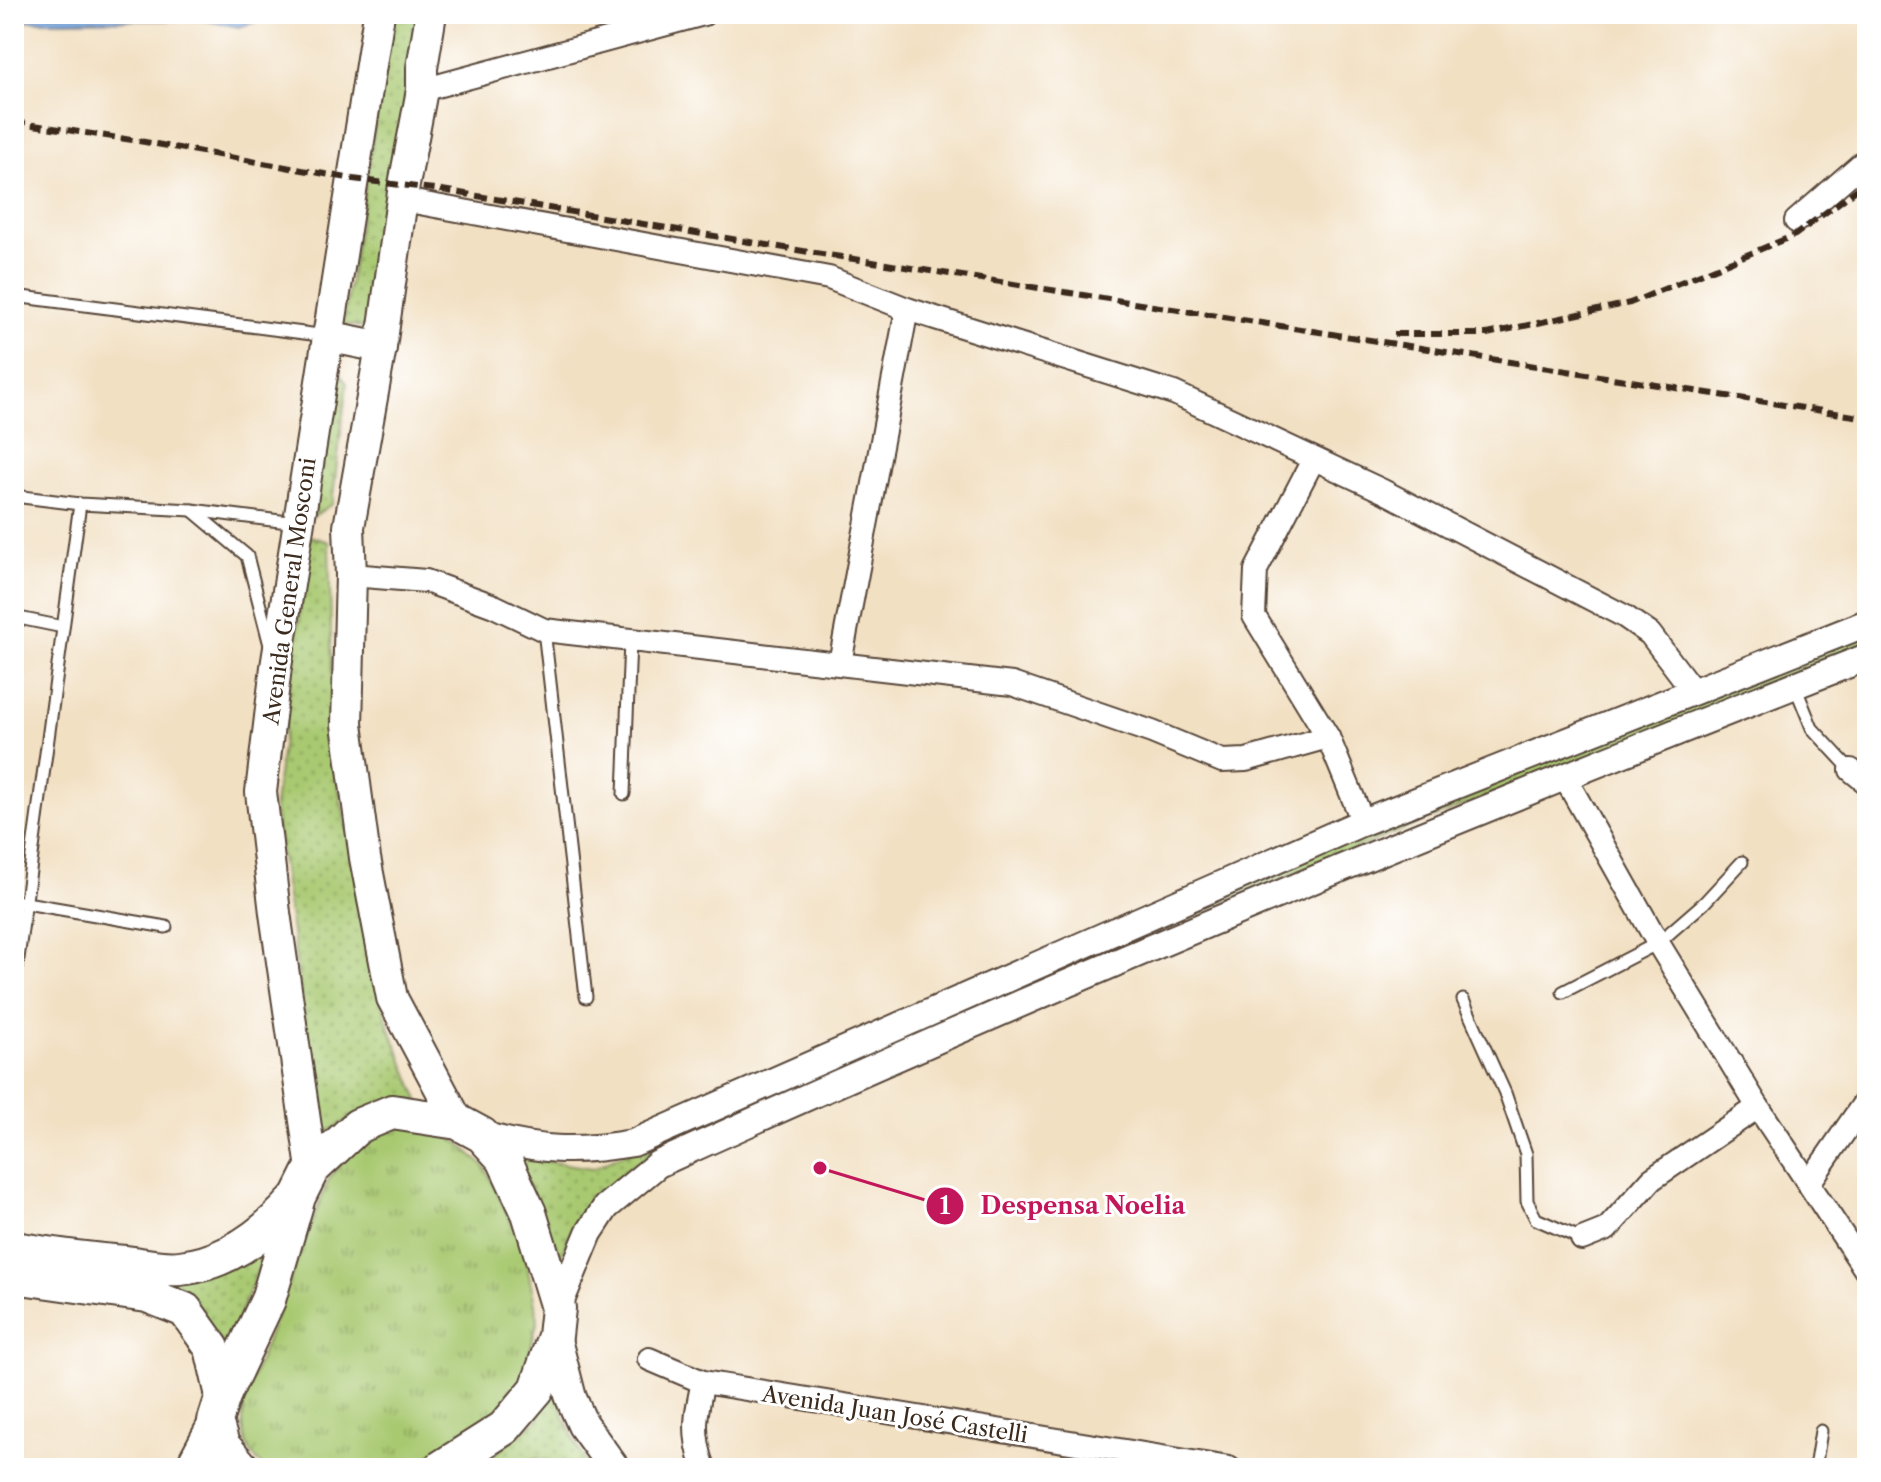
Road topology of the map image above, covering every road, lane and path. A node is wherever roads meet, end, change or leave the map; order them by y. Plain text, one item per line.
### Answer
1 (379, 14) edge
2 (431, 14) edge
3 (704, 14) edge
4 (422, 90) junction
5 (1867, 159) edge
6 (403, 200) junction
7 (1796, 221) dead end
8 (14, 296) edge
9 (907, 309) junction
10 (327, 336) junction
11 (381, 347) junction
12 (1313, 460) junction
13 (14, 496) edge
14 (80, 504) junction
15 (192, 510) junction
16 (299, 523) junction
17 (349, 527) junction
18 (351, 575) junction
19 (14, 617) edge
20 (1867, 623) edge
21 (63, 627) junction
22 (544, 630) junction
23 (630, 641) junction
24 (1867, 657) edge
25 (840, 663) junction
26 (276, 667) junction
27 (1794, 686) junction
28 (1694, 692) junction
29 (1328, 737) junction
30 (1564, 776) junction
31 (1859, 777) edge
32 (624, 794) dead end
33 (1363, 822) junction
34 (1742, 862) dead end
35 (20, 902) edge
36 (166, 927) dead end
37 (1658, 943) junction
38 (14, 988) edge
39 (1563, 992) dead end
40 (586, 997) dead end
41 (1463, 1000) dead end
42 (1867, 1099) edge
43 (1758, 1107) junction
44 (470, 1129) junction
45 (305, 1183) junction
46 (1809, 1183) junction
47 (1582, 1239) joint
48 (14, 1249) edge
49 (1867, 1272) edge
50 (14, 1276) edge
51 (556, 1322) junction
52 (649, 1359) dead end
53 (703, 1382) junction
54 (219, 1409) junction
55 (1821, 1431) dead end
56 (1156, 1462) edge
57 (190, 1468) edge
58 (242, 1468) edge
59 (441, 1468) edge
60 (614, 1468) edge
61 (704, 1468) edge
62 (1229, 1468) edge
63 (1815, 1468) edge

1 - 10 main road, Avenida General Mosconi
2 - 4 main road
3 - 4 street
4 - 6 main road
5 - 7 street
6 - 9 street
6 - 11 main road
8 - 10 lane
9 - 12 street
9 - 25 street
10 - 11 main road
10 - 16 main road, Avenida General Mosconi
11 - 17 main road
12 - 28 street
12 - 29 street
13 - 14 lane
14 - 15 lane
14 - 21 lane
15 - 16 lane
15 - 26 lane
16 - 17 main road
16 - 26 main road, Avenida General Mosconi
17 - 18 main road
18 - 22 street
18 - 44 main road
19 - 21 lane
20 - 28 street
21 - 35 lane
22 - 23 street
22 - 40 lane
23 - 25 street
23 - 32 lane
24 - 27 street
25 - 29 street
26 - 45 main road, Avenida General Mosconi
27 - 30 street
27 - 31 lane
28 - 33 street
29 - 33 street
30 - 37 street
30 - 51 street
33 - 44 street
34 - 37 lane
35 - 36 lane
35 - 38 lane
37 - 39 lane
37 - 43 street
41 - 47 lane
42 - 46 street
43 - 46 street
43 - 47 street
44 - 45 main road
44 - 51 main road
45 - 48 main road
45 - 54 main road
46 - 49 street
50 - 54 main road
51 - 59 main road
51 - 60 main road
52 - 53 street, Avenida Juan José Castelli
53 - 56 street, Avenida Juan José Castelli
53 - 61 street
54 - 57 main road
54 - 58 main road
55 - 63 lane
56 - 62 street, Avenida Juan José Castelli

